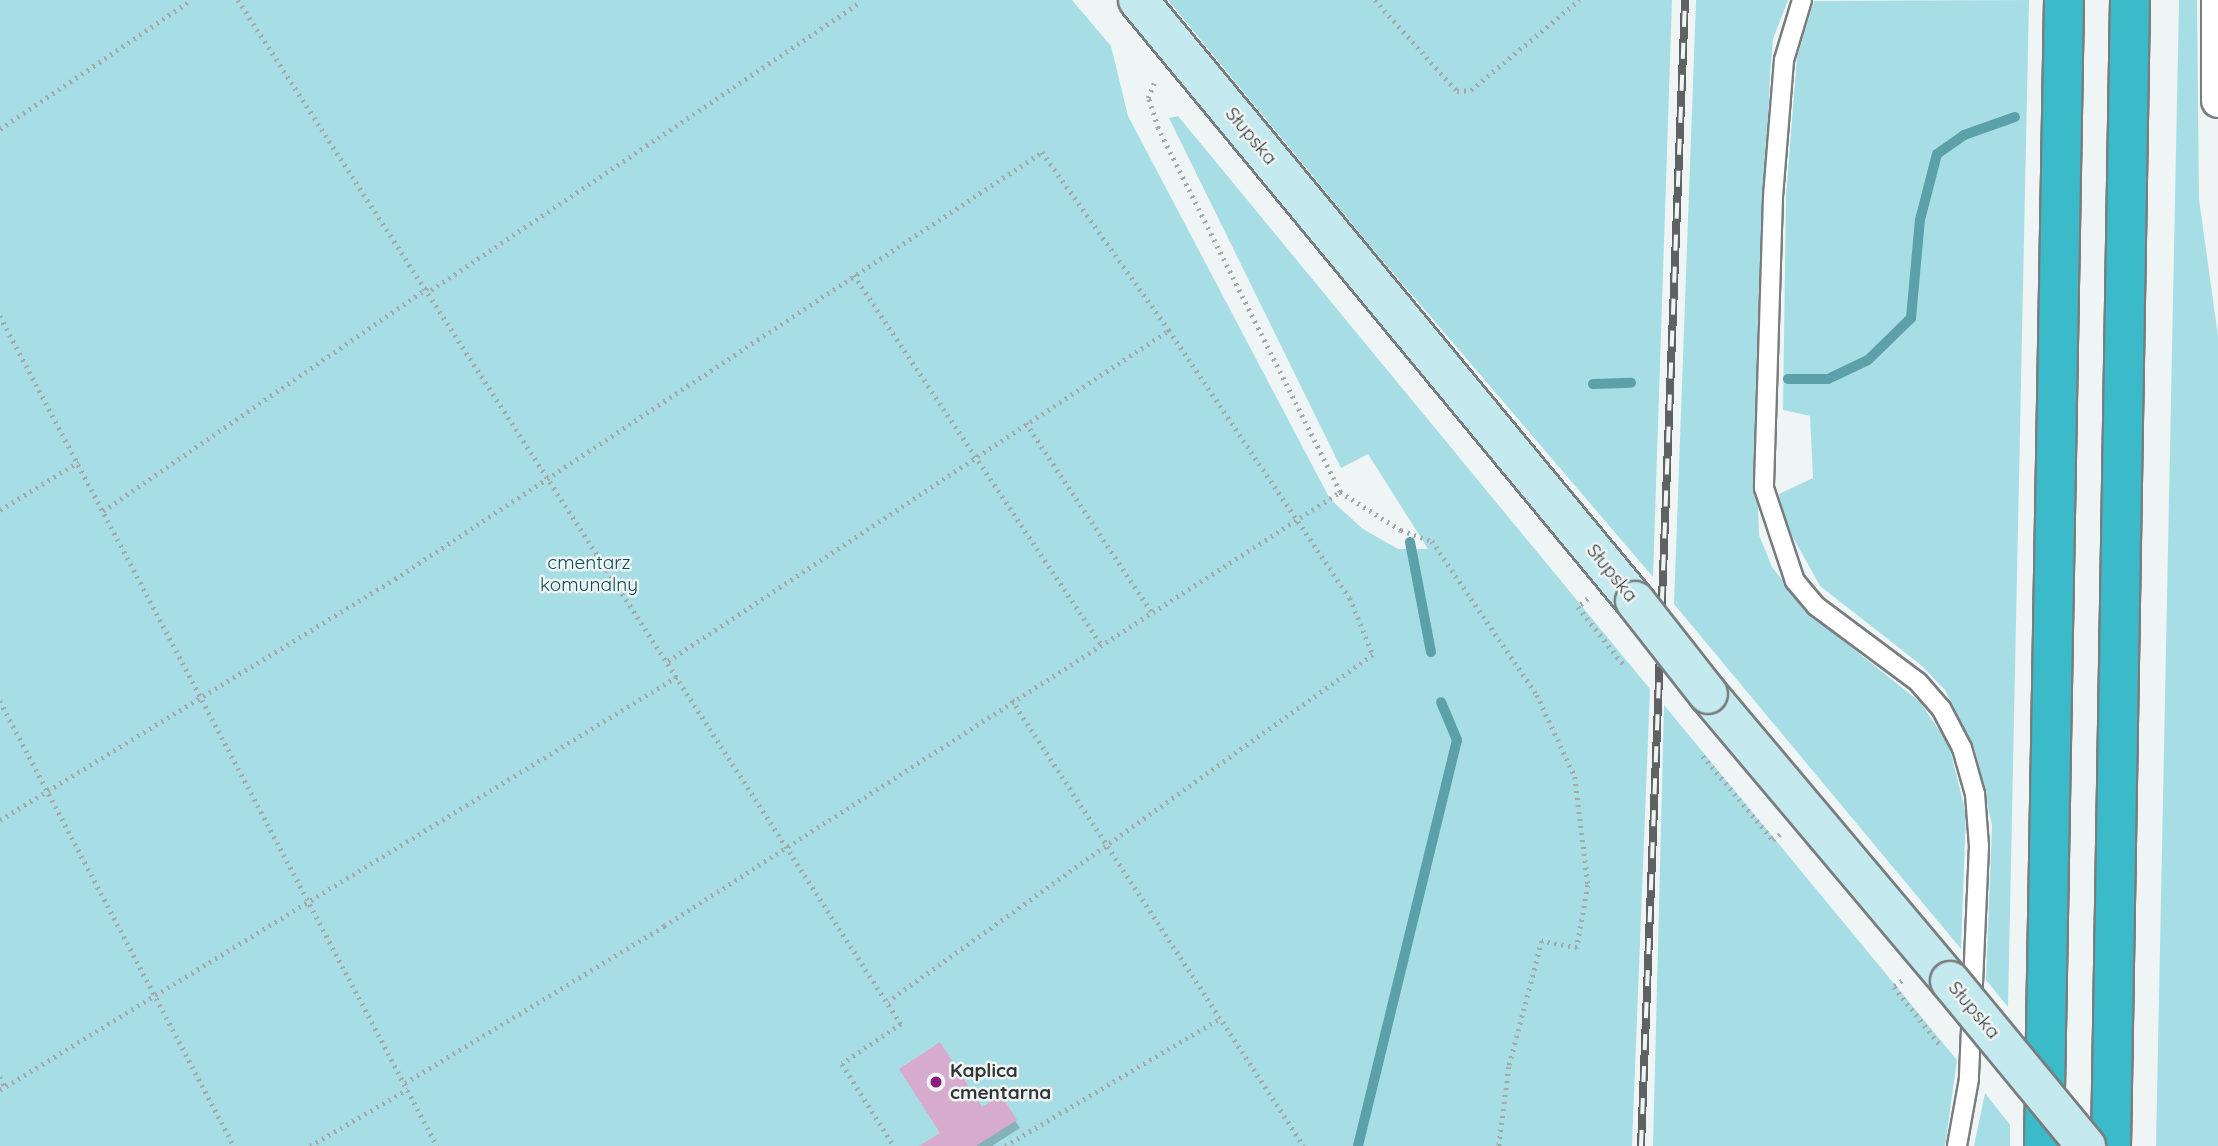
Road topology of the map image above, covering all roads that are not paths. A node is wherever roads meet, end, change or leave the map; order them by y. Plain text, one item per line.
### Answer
1 (1138, 0) edge
2 (1802, 0) edge
3 (2064, 0) edge
4 (2130, 0) edge
5 (2218, 0) edge
6 (2218, 100) edge
7 (1957, 1146) edge
8 (2044, 1146) edge
9 (2086, 1146) edge
10 (2111, 1146) edge

1 - 9 main road, Słupska, bridge
2 - 7 lane
3 - 8 highway
4 - 10 highway
5 - 6 street

